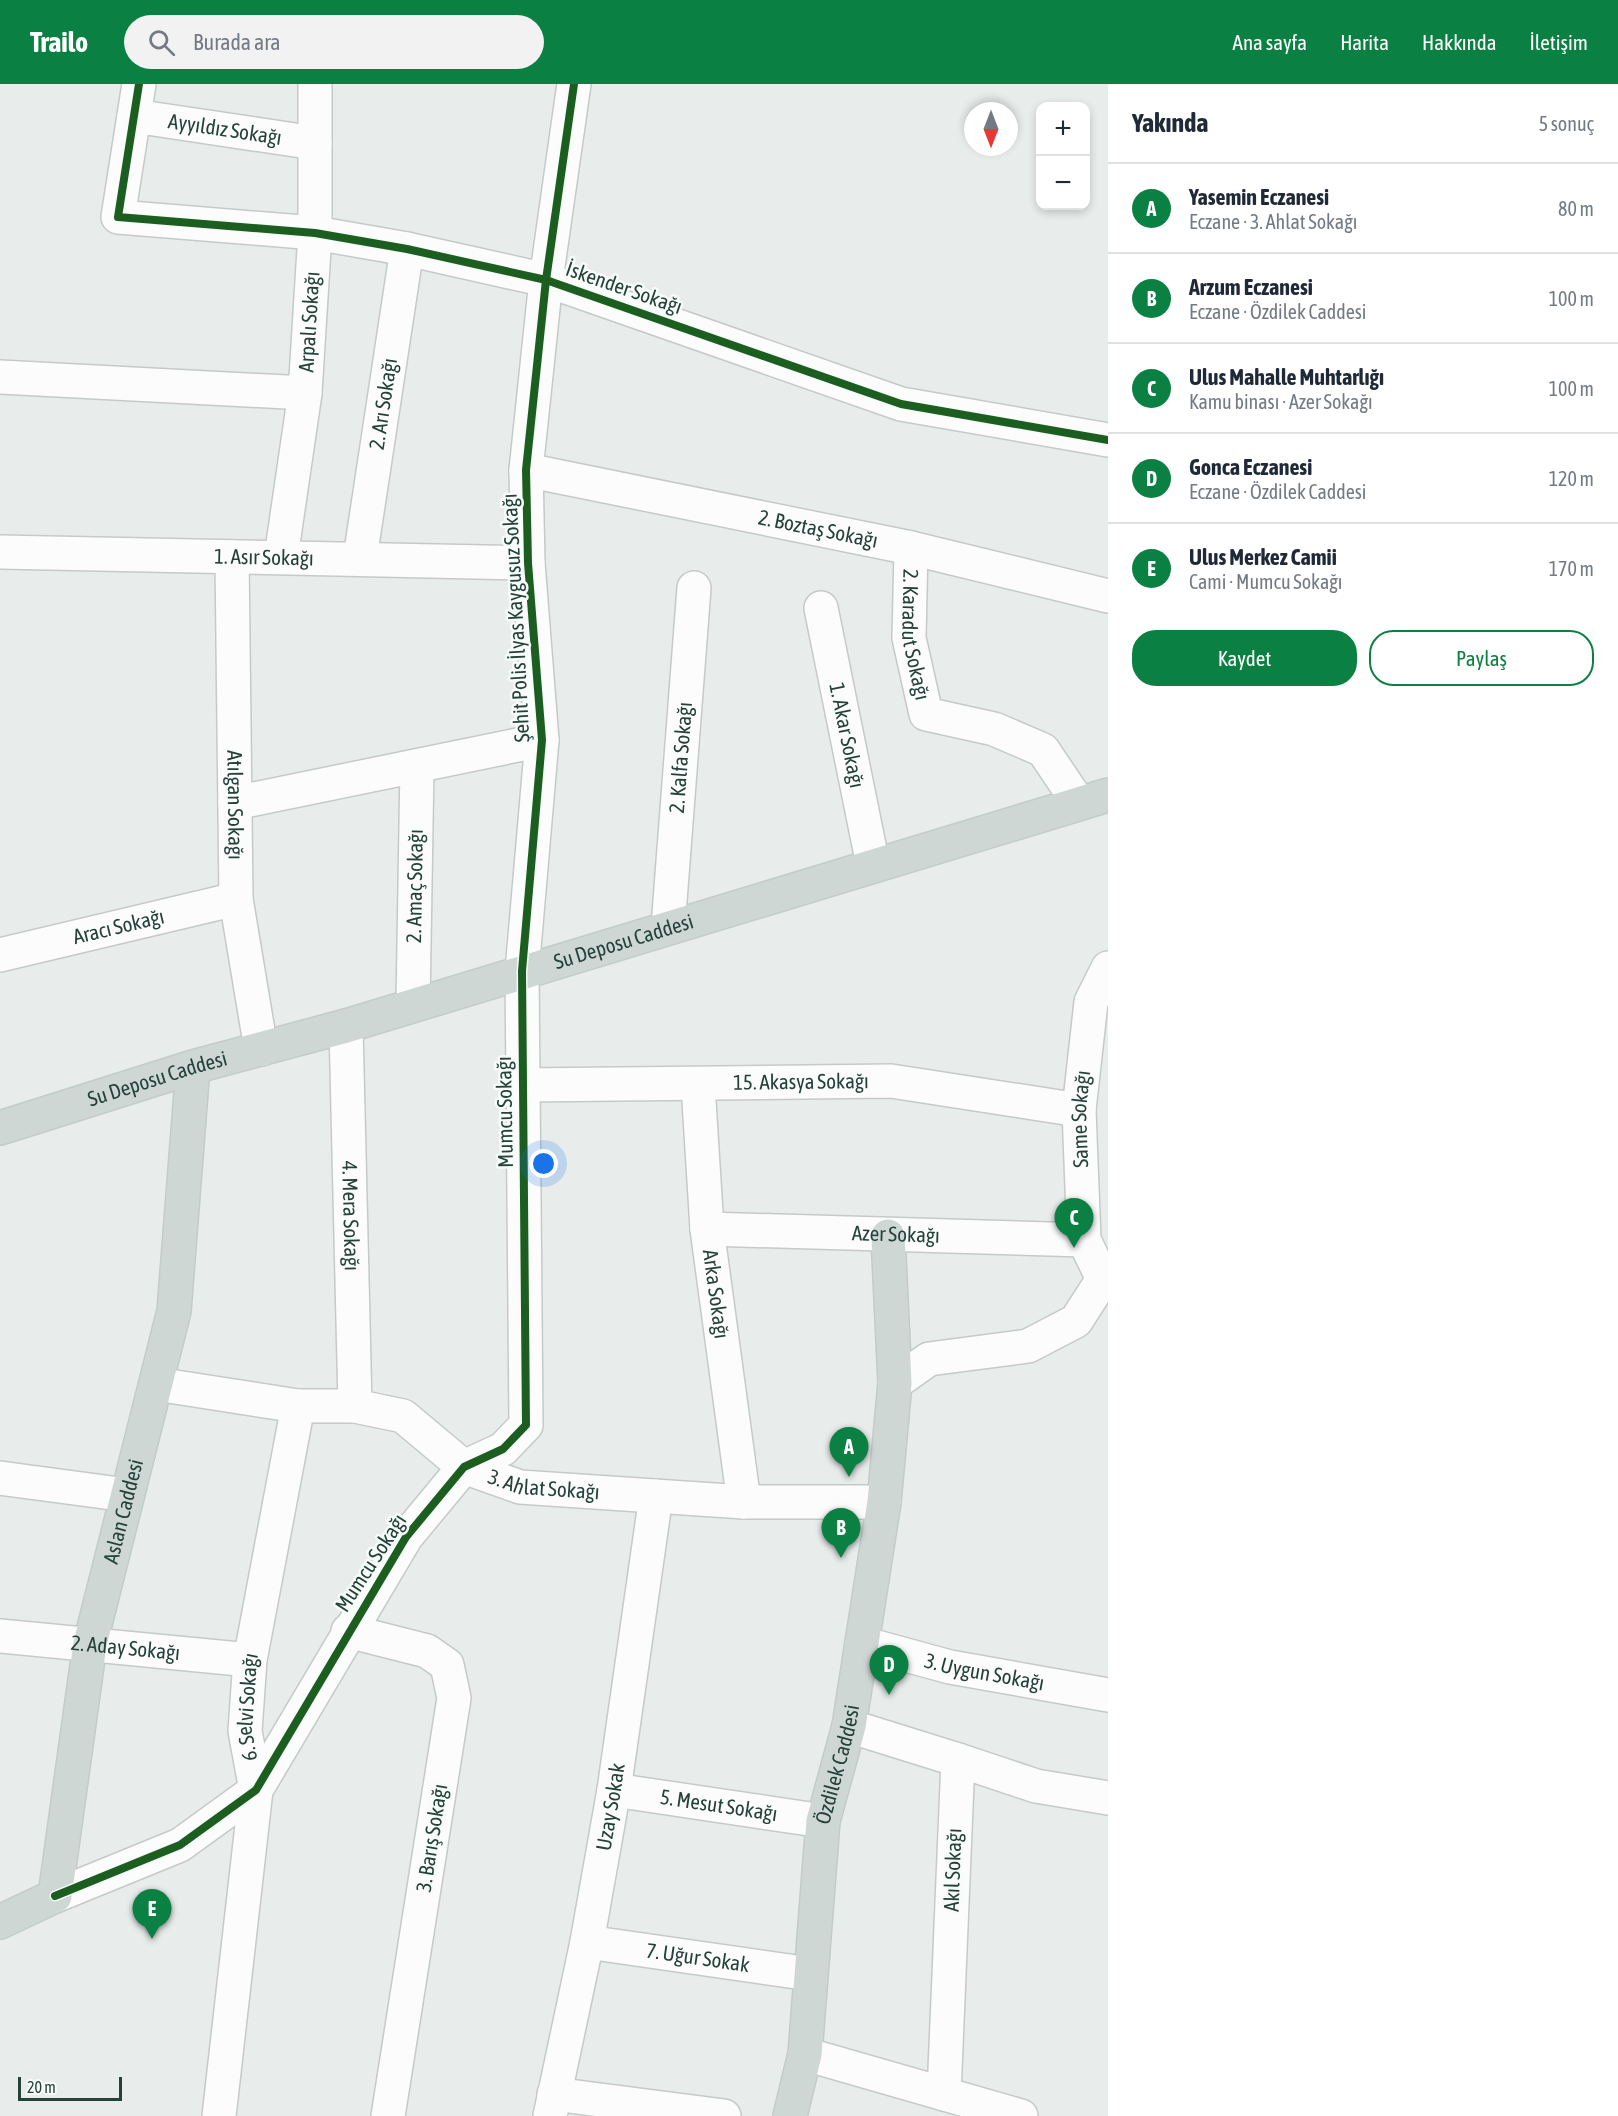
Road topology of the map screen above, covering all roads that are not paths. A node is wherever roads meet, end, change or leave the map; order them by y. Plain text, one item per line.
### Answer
1 (139, 84) edge
2 (315, 84) edge
3 (574, 84) edge
4 (134, 116) junction
5 (315, 143) junction
6 (315, 233) junction
7 (407, 249) junction
8 (546, 280) junction
9 (0, 377) edge
10 (305, 393) junction
11 (1108, 440) edge
12 (526, 470) junction
13 (911, 548) junction
14 (0, 552) edge
15 (232, 556) junction
16 (281, 557) junction
17 (360, 558) junction
18 (528, 563) junction
19 (694, 588) dead end
20 (1108, 596) edge
21 (821, 608) dead end
22 (542, 740) junction
23 (417, 766) junction
24 (1093, 799) edge
25 (235, 803) junction
26 (873, 865) junction
27 (236, 899) junction
28 (668, 927) junction
29 (0, 955) edge
30 (1108, 968) edge
31 (522, 971) junction
32 (413, 1004) junction
33 (346, 1026) junction
34 (261, 1049) junction
35 (193, 1067) junction
36 (522, 1085) junction
37 (698, 1085) junction
38 (1079, 1110) junction
39 (0, 1128) edge
40 (707, 1229) junction
41 (888, 1236) junction
42 (1084, 1240) junction
43 (1106, 1279) edge
44 (895, 1383) junction
45 (156, 1384) junction
46 (298, 1406) junction
47 (356, 1406) junction
48 (464, 1467) junction
49 (0, 1478) edge
50 (127, 1495) junction
51 (656, 1496) junction
52 (744, 1502) junction
53 (884, 1502) junction
54 (348, 1630) junction
55 (0, 1636) edge
56 (862, 1643) junction
57 (90, 1644) junction
58 (250, 1660) junction
59 (1108, 1695) edge
60 (849, 1726) junction
61 (958, 1760) junction
62 (256, 1790) junction
63 (614, 1790) junction
64 (1108, 1798) edge
65 (823, 1821) junction
66 (55, 1896) junction
67 (0, 1922) edge
68 (587, 1942) junction
69 (810, 1974) junction
70 (805, 2054) junction
71 (944, 2094) junction
72 (552, 2105) edge
73 (219, 2116) edge
74 (388, 2116) edge
75 (724, 2116) edge
76 (790, 2116) edge
77 (1021, 2116) edge

1 - 4 street
2 - 5 street, Arpalı Sokağı
3 - 8 street, Şehit Polis İlyas Kaygusuz Sokağı
4 - 5 street, Ayyıldız Sokağı
4 - 6 street, İskender Sokağı
5 - 6 street, Arpalı Sokağı
6 - 7 street, İskender Sokağı
6 - 10 street, Arpalı Sokağı
7 - 8 street, İskender Sokağı
7 - 17 street, 2. Arı Sokağı
8 - 11 street, İskender Sokağı
8 - 12 street, Şehit Polis İlyas Kaygusuz Sokağı
9 - 10 street
10 - 16 street, Arpalı Sokağı
12 - 13 street, 2. Boztaş Sokağı
12 - 18 street, Şehit Polis İlyas Kaygusuz Sokağı
13 - 20 street, 2. Boztaş Sokağı
13 - 24 street, 2. Karadut Sokağı
14 - 15 street, 1. Asır Sokağı
15 - 16 street, 1. Asır Sokağı
15 - 25 street, Atılgan Sokağı
16 - 17 street, 1. Asır Sokağı
17 - 18 street, 1. Asır Sokağı
18 - 22 street, Şehit Polis İlyas Kaygusuz Sokağı
19 - 28 street, 2. Kalfa Sokağı
21 - 26 street, 1. Akar Sokağı
22 - 23 street
22 - 31 street, Şehit Polis İlyas Kaygusuz Sokağı
23 - 25 street
23 - 32 street, 2. Amaç Sokağı
24 - 26 main road, Su Deposu Caddesi
25 - 27 street, Atılgan Sokağı
26 - 28 main road, Su Deposu Caddesi
27 - 29 street, Aracı Sokağı
27 - 34 street, Atılgan Sokağı
28 - 31 main road, Su Deposu Caddesi
30 - 38 street, Same Sokağı
31 - 32 main road, Su Deposu Caddesi
31 - 36 street, Mumcu Sokağı
32 - 33 main road, Su Deposu Caddesi
33 - 34 main road, Su Deposu Caddesi
33 - 47 street, 4. Mera Sokağı
34 - 35 main road, Su Deposu Caddesi
35 - 39 main road, Su Deposu Caddesi
35 - 45 main road, Aslan Caddesi
36 - 37 street, 15. Akasya Sokağı
36 - 48 street, Mumcu Sokağı
37 - 38 street, 15. Akasya Sokağı
37 - 40 street, Arka Sokağı
38 - 42 street, Same Sokağı
40 - 41 street, Azer Sokağı
40 - 52 street, Arka Sokağı
41 - 42 street, Azer Sokağı
41 - 44 main road, Özdilek Caddesi
42 - 43 street, Same Sokağı
43 - 44 street, Same Sokağı
44 - 53 main road, Özdilek Caddesi
45 - 46 street, 3. Ahlat Sokağı
45 - 50 main road, Aslan Caddesi
46 - 47 street, 3. Ahlat Sokağı
46 - 58 street, 6. Selvi Sokağı
47 - 48 street, 3. Ahlat Sokağı
48 - 51 street, 3. Ahlat Sokağı
48 - 54 street, Mumcu Sokağı
49 - 50 street
50 - 57 main road, Aslan Caddesi
51 - 52 street, 3. Ahlat Sokağı
51 - 63 street, Uzay Sokak
52 - 53 street, 3. Ahlat Sokağı
53 - 56 main road, Özdilek Caddesi
54 - 62 street, Mumcu Sokağı
54 - 74 street, 3. Barış Sokağı
55 - 57 street, 2. Aday Sokağı
56 - 59 street, 3. Uygun Sokağı
56 - 60 main road, Özdilek Caddesi
57 - 58 street, 2. Aday Sokağı
57 - 66 main road, Aslan Caddesi
58 - 62 street, 6. Selvi Sokağı
60 - 61 street
60 - 65 main road, Özdilek Caddesi
61 - 64 street
61 - 71 street, Akıl Sokağı
62 - 66 street, Mumcu Sokağı
62 - 73 street, 6. Selvi Sokağı
63 - 65 street, 5. Mesut Sokağı
63 - 68 street, Uzay Sokak
65 - 69 main road, Özdilek Caddesi
66 - 67 main road
68 - 69 street, 7. Uğur Sokak
68 - 72 street, Uzay Sokak
69 - 70 main road, Özdilek Caddesi
70 - 71 street
70 - 76 main road, Özdilek Caddesi
71 - 77 street
72 - 75 street

